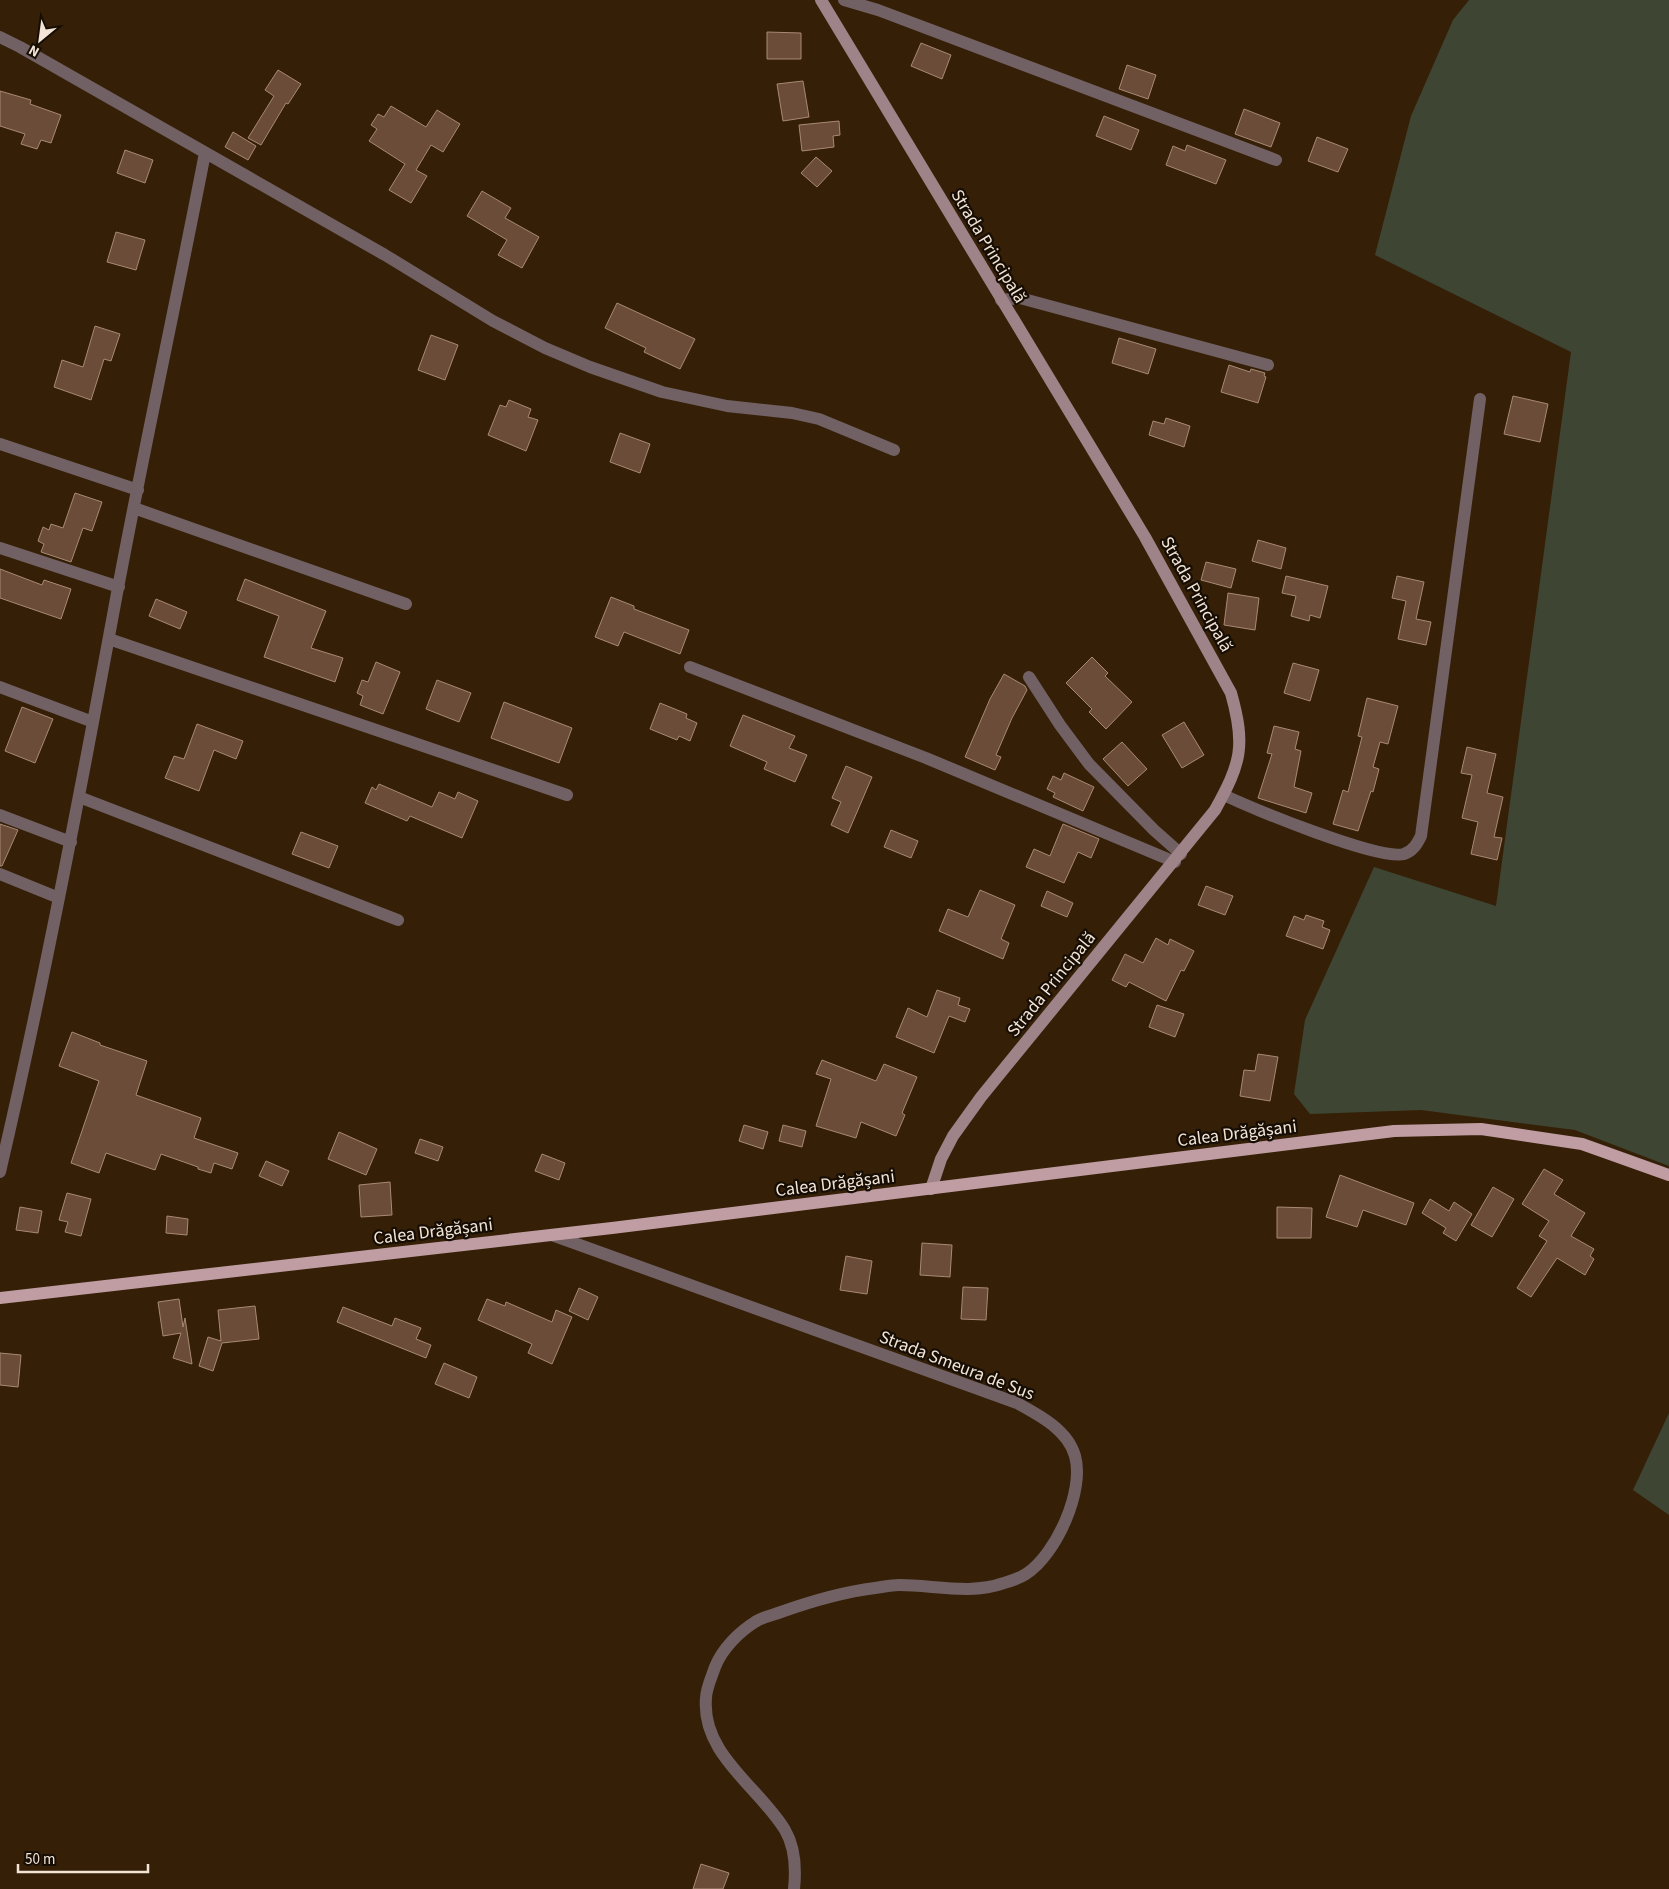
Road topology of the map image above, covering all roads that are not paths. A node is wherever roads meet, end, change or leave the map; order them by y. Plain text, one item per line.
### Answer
1 (821, 0) edge
2 (844, 0) edge
3 (0, 37) edge
4 (205, 153) junction
5 (1276, 160) dead end
6 (1000, 300) junction
7 (1268, 365) dead end
8 (1480, 400) dead end
9 (0, 444) edge
10 (894, 450) dead end
11 (138, 490) junction
12 (134, 508) junction
13 (0, 548) edge
14 (118, 587) junction
15 (406, 604) dead end
16 (109, 639) junction
17 (690, 667) dead end
18 (1029, 677) dead end
19 (0, 687) edge
20 (94, 722) junction
21 (567, 795) dead end
22 (1224, 795) junction
23 (79, 798) junction
24 (0, 815) edge
25 (71, 842) junction
26 (1178, 858) junction
27 (0, 874) edge
28 (59, 898) junction
29 (398, 920) dead end
30 (3, 1148) edge
31 (0, 1172) edge
32 (1669, 1176) edge
33 (931, 1189) junction
34 (552, 1235) junction
35 (0, 1298) edge
36 (794, 1889) edge

1 - 6 street, Strada Principală
2 - 5 street
3 - 4 street
4 - 10 street
4 - 11 street
6 - 7 street
6 - 22 street, Strada Principală
8 - 22 street
9 - 11 street
11 - 12 street
12 - 14 street
12 - 15 street
13 - 14 street
14 - 16 street
16 - 20 street
16 - 21 street
17 - 26 street
18 - 26 street
19 - 20 street
20 - 23 street
22 - 26 street, Strada Principală
23 - 25 street
23 - 29 street
24 - 25 street
25 - 28 street
26 - 33 street, Strada Principală
27 - 28 street
28 - 30 street
30 - 31 street
32 - 33 main road, Calea Drăgășani
33 - 34 main road, Calea Drăgășani
34 - 35 main road, Calea Drăgășani
34 - 36 street, Strada Smeura de Sus

